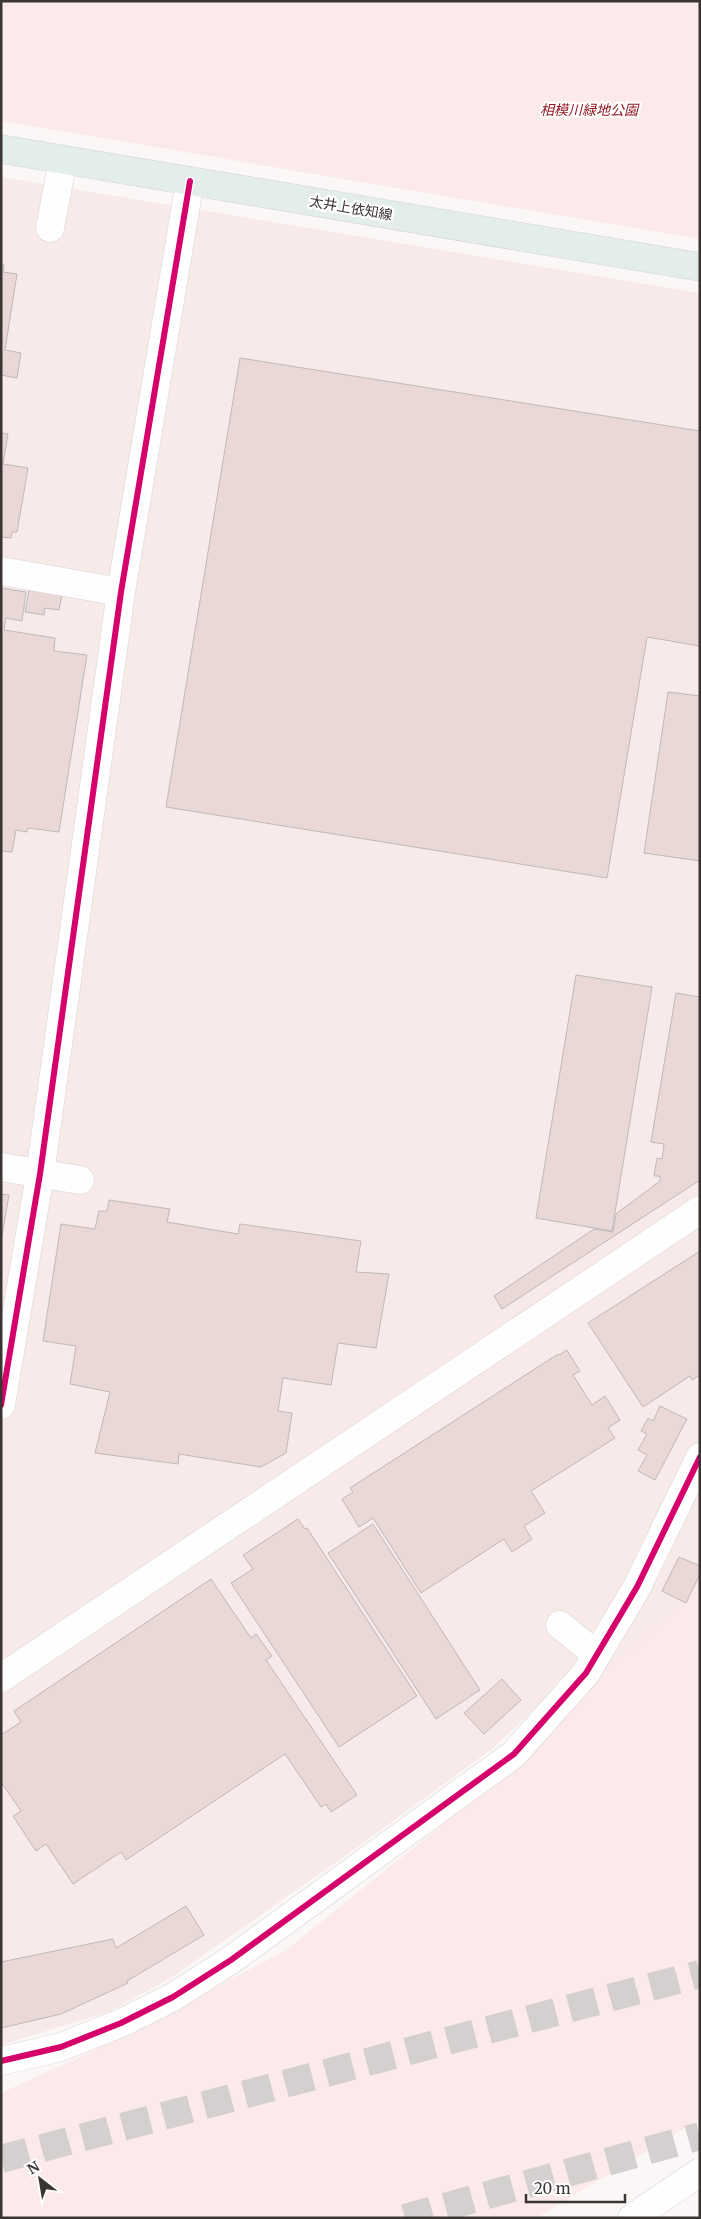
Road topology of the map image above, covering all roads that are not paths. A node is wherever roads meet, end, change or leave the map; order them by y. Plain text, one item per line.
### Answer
1 (1, 149) edge
2 (63, 160) junction
3 (190, 181) junction
4 (50, 228) dead end
5 (700, 267) edge
6 (1, 571) edge
7 (121, 592) junction
8 (1, 1167) edge
9 (40, 1174) junction
10 (80, 1180) dead end
11 (700, 1210) edge
12 (1, 1405) edge
13 (700, 1457) edge
14 (560, 1624) dead end
15 (597, 1655) junction
16 (1, 1678) edge
17 (1, 2061) edge
18 (700, 2172) edge
19 (635, 2217) edge

1 - 2 main road, 太井上依知線
2 - 3 main road, 太井上依知線
2 - 4 street
3 - 5 main road, 太井上依知線
3 - 7 street
6 - 7 street
7 - 9 street
8 - 9 street
9 - 10 street
9 - 12 street
11 - 16 street
13 - 15 street
14 - 15 street
15 - 17 street
18 - 19 street

